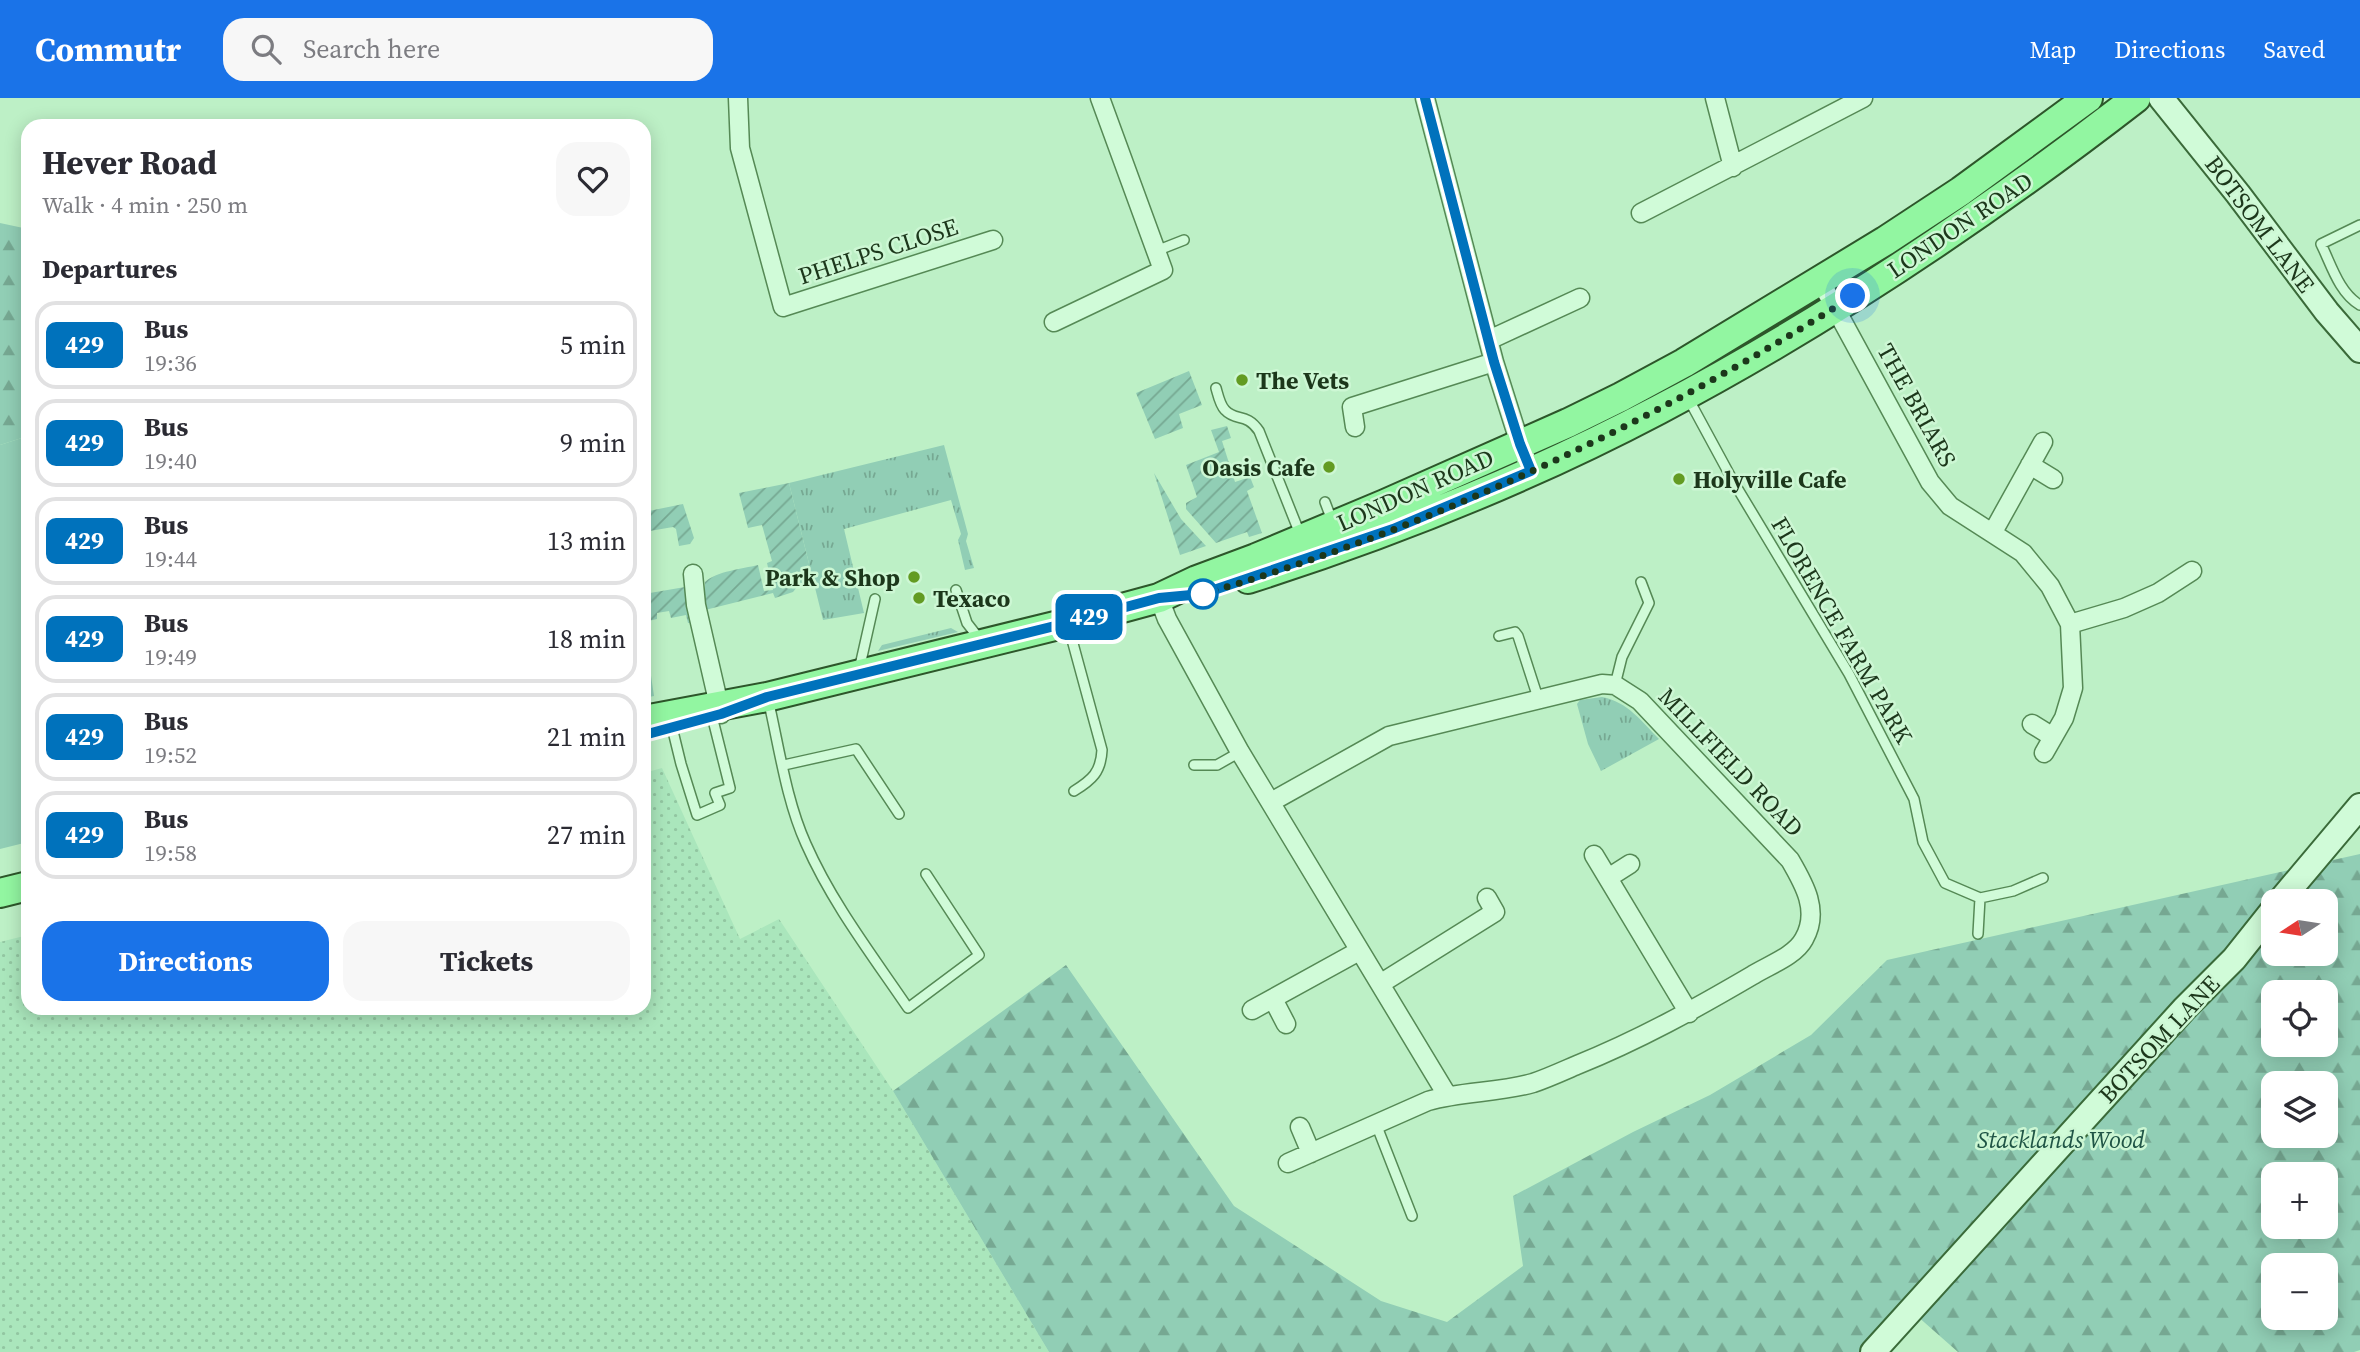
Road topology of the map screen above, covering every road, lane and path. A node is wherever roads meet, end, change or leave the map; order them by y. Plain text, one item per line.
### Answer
1 (738, 98) edge
2 (1100, 98) edge
3 (1425, 98) edge
4 (1715, 98) edge
5 (1863, 98) edge
6 (2088, 98) edge
7 (2136, 98) edge
8 (2161, 98) edge
9 (1733, 166) junction
10 (1641, 212) dead end
11 (2360, 225) edge
12 (993, 240) dead end
13 (1184, 240) dead end
14 (1156, 251) junction
15 (1821, 282) junction
16 (1580, 298) dead end
17 (2360, 305) edge
18 (1836, 307) junction
19 (1054, 322) dead end
20 (1489, 340) junction
21 (2360, 350) edge
22 (1494, 362) junction
23 (1679, 382) junction
24 (1216, 388) dead end
25 (1355, 427) dead end
26 (2043, 442) dead end
27 (1520, 444) junction
28 (2030, 465) junction
29 (1531, 471) junction
30 (2053, 479) dead end
31 (1334, 525) junction
32 (1993, 532) junction
33 (1305, 550) junction
34 (2192, 572) dead end
35 (693, 574) dead end
36 (1642, 582) dead end
37 (956, 590) dead end
38 (1159, 598) junction
39 (875, 599) dead end
40 (1067, 623) junction
41 (2070, 624) junction
42 (1499, 636) dead end
43 (983, 644) junction
44 (858, 675) junction
45 (1615, 685) junction
46 (767, 697) junction
47 (1539, 701) junction
48 (715, 711) junction
49 (662, 721) edge
50 (2032, 724) dead end
51 (2053, 737) junction
52 (1240, 752) junction
53 (2044, 754) dead end
54 (784, 765) junction
55 (1194, 765) dead end
56 (1074, 791) dead end
57 (1271, 802) junction
58 (2360, 806) edge
59 (899, 814) dead end
60 (1594, 855) dead end
61 (1630, 864) dead end
62 (21, 870) edge
63 (926, 874) dead end
64 (0, 875) edge
65 (1608, 878) junction
66 (2043, 878) dead end
67 (21, 888) edge
68 (2290, 889) edge
69 (0, 893) edge
70 (1487, 898) dead end
71 (1980, 898) junction
72 (2261, 925) edge
73 (1978, 934) dead end
74 (1359, 951) junction
75 (1380, 984) junction
76 (1273, 999) junction
77 (1252, 1010) dead end
78 (1689, 1013) junction
79 (1286, 1024) dead end
80 (1447, 1096) junction
81 (1376, 1124) junction
82 (1300, 1126) dead end
83 (1311, 1153) junction
84 (1288, 1163) dead end
85 (1412, 1216) dead end
86 (1873, 1352) edge

1 - 12 street, PHELPS CLOSE
2 - 14 street
3 - 20 street
4 - 9 street
5 - 9 street
6 - 15 main road, LONDON ROAD
7 - 18 main road, LONDON ROAD
8 - 21 street, BOTSOM LANE
9 - 10 street
11 - 17 lane
13 - 14 lane
14 - 19 street
15 - 18 street, THE BRIARS
15 - 23 main road, LONDON ROAD
16 - 20 street
18 - 23 main road, LONDON ROAD
18 - 32 street, THE BRIARS
20 - 22 street
22 - 25 street
22 - 27 street
23 - 27 main road, LONDON ROAD
23 - 29 main road, LONDON ROAD
23 - 71 lane, FLORENCE FARM PARK
24 - 33 lane
26 - 28 street
27 - 29 street
27 - 31 main road, LONDON ROAD
28 - 30 street
28 - 32 street
29 - 31 main road, LONDON ROAD
31 - 33 main road, LONDON ROAD
32 - 41 street, THE BRIARS
33 - 38 main road, LONDON ROAD
34 - 41 street
35 - 48 street
36 - 45 lane
37 - 43 lane
38 - 40 main road, LONDON ROAD
38 - 52 street
39 - 44 lane
40 - 43 main road, LONDON ROAD
40 - 56 lane
41 - 51 street, THE BRIARS
42 - 47 lane
43 - 44 main road, LONDON ROAD
44 - 46 main road, LONDON ROAD
45 - 47 street
45 - 78 street, MILLFIELD ROAD
46 - 48 main road, LONDON ROAD
46 - 54 lane
47 - 57 street
48 - 49 main road, LONDON ROAD
48 - 49 lane
50 - 51 street
51 - 53 street, THE BRIARS
52 - 55 lane
52 - 57 street
54 - 59 lane
54 - 63 lane
57 - 74 street
58 - 68 street
60 - 65 street
61 - 65 street
62 - 64 main road
65 - 78 street
66 - 71 lane
67 - 69 main road
70 - 75 street
71 - 73 lane
72 - 86 street, BOTSOM LANE
74 - 75 street
74 - 76 street
75 - 80 street
76 - 77 street
76 - 79 street
78 - 80 street, MILLFIELD ROAD
80 - 81 street, MILLFIELD ROAD
81 - 83 street, MILLFIELD ROAD
81 - 85 lane
82 - 83 street
83 - 84 street, MILLFIELD ROAD

